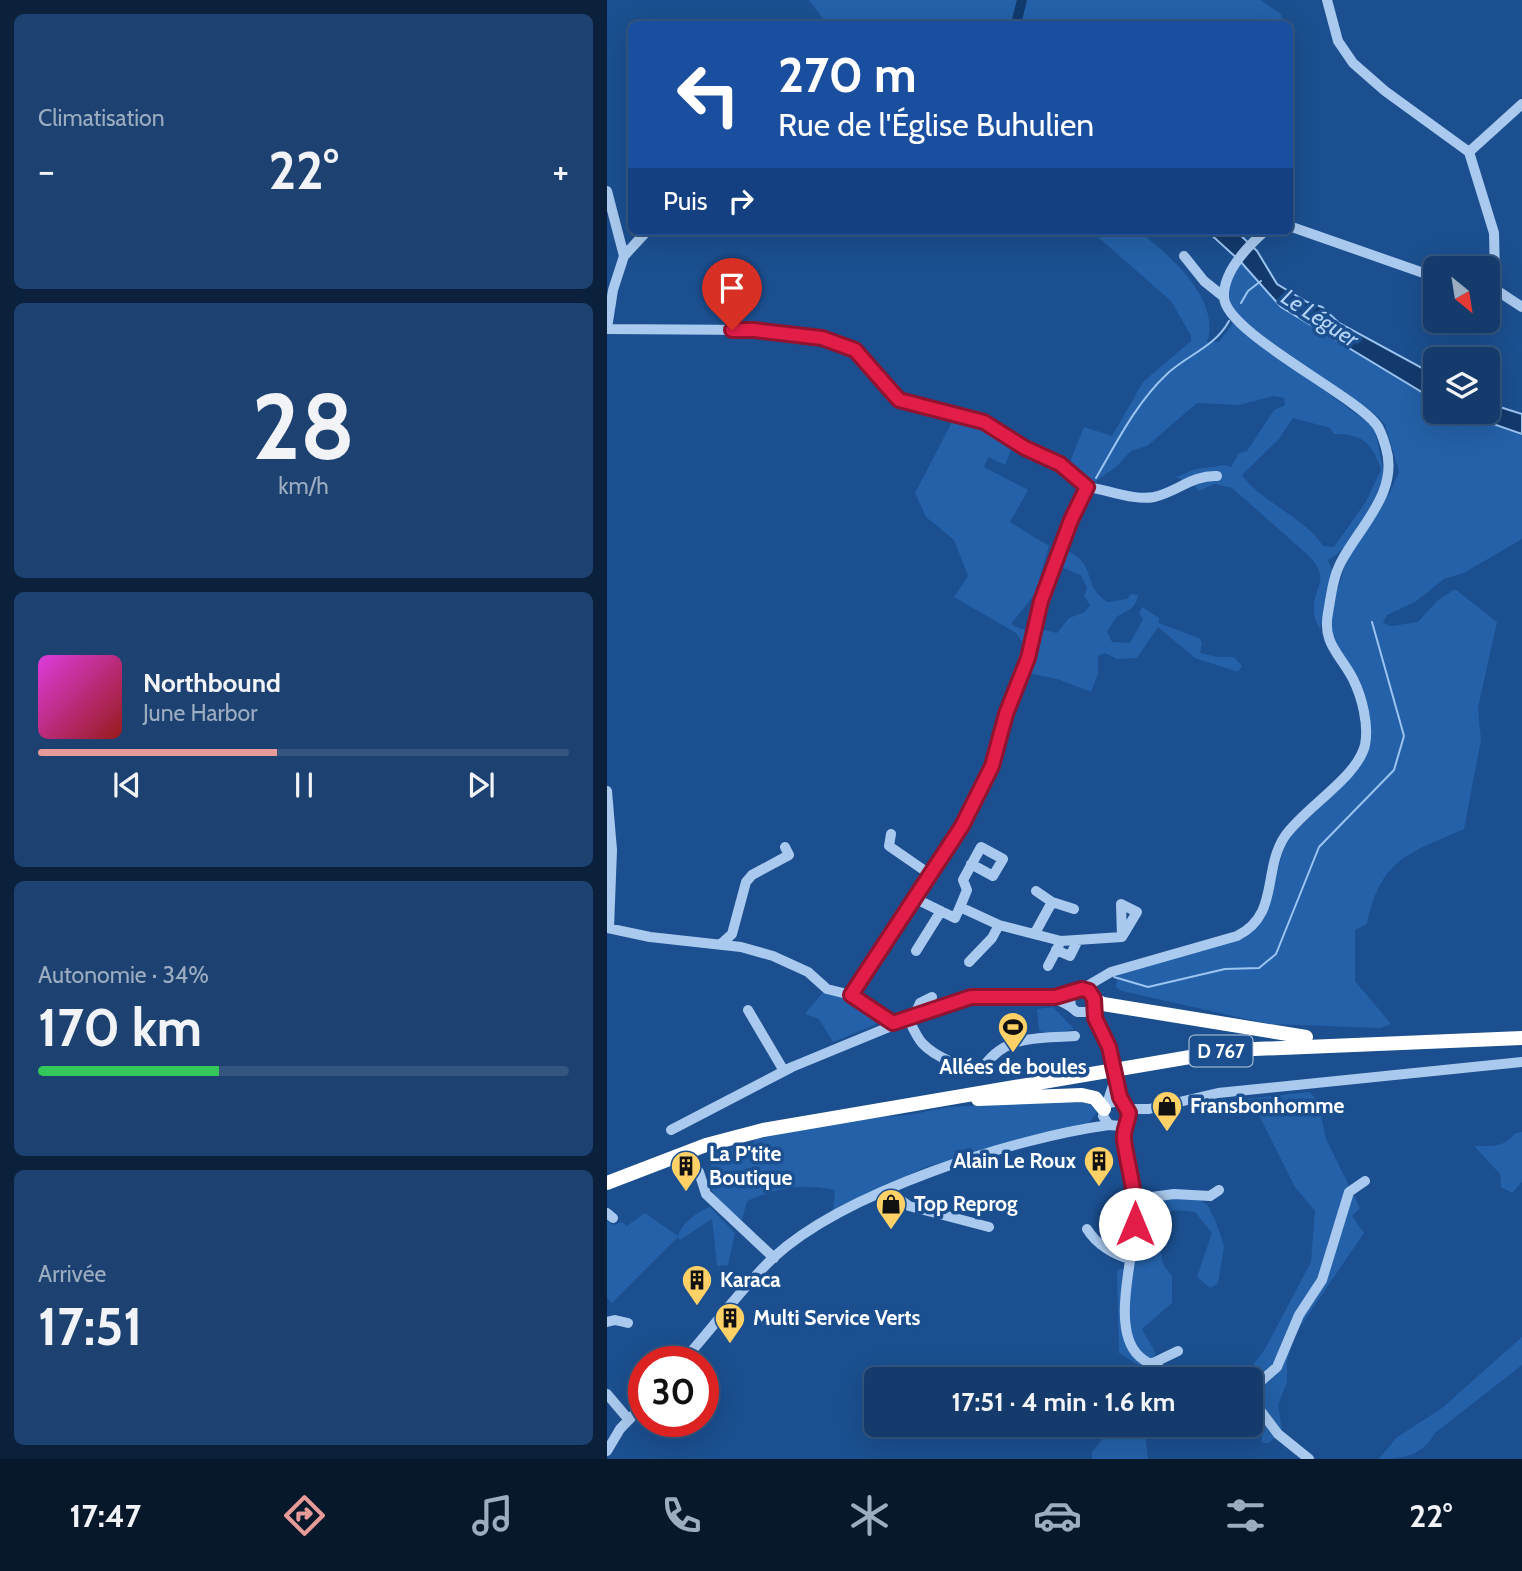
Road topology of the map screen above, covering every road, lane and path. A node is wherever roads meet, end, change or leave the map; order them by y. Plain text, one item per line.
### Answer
1 (1327, 0) edge
2 (1522, 104) edge
3 (1469, 152) junction
4 (607, 191) edge
5 (1293, 227) edge
6 (643, 235) edge
7 (1260, 235) edge
8 (624, 256) junction
9 (1184, 256) dead end
10 (1495, 256) edge
11 (1423, 273) edge
12 (1500, 293) edge
13 (1224, 297) junction
14 (1522, 307) edge
15 (607, 328) edge
16 (1217, 476) dead end
17 (1087, 487) junction
18 (607, 791) edge
19 (891, 834) dead end
20 (785, 847) dead end
21 (971, 864) dead end
22 (931, 875) junction
23 (1036, 891) dead end
24 (916, 899) junction
25 (1052, 902) junction
26 (960, 907) junction
27 (1074, 909) dead end
28 (941, 911) junction
29 (999, 925) junction
30 (608, 928) edge
31 (1035, 933) junction
32 (1122, 937) dead end
33 (1078, 940) junction
34 (720, 945) junction
35 (1059, 945) junction
36 (916, 951) dead end
37 (969, 962) dead end
38 (1048, 966) dead end
39 (1098, 978) junction
40 (1078, 990) junction
41 (851, 995) junction
42 (932, 997) dead end
43 (1055, 997) junction
44 (1093, 1000) junction
45 (1071, 1007) junction
46 (748, 1010) dead end
47 (1080, 1013) junction
48 (911, 1016) junction
49 (893, 1023) junction
50 (1097, 1023) junction
51 (1522, 1030) edge
52 (1075, 1036) dead end
53 (1306, 1037) junction
54 (1522, 1038) edge
55 (1522, 1062) edge
56 (784, 1071) junction
57 (1115, 1079) junction
58 (924, 1102) junction
59 (1127, 1107) junction
60 (1149, 1109) junction
61 (1107, 1116) junction
62 (1126, 1122) junction
63 (671, 1130) dead end
64 (1124, 1139) junction
65 (699, 1172) dead end
66 (607, 1173) edge
67 (1365, 1181) dead end
68 (607, 1183) edge
69 (1218, 1190) dead end
70 (888, 1191) junction
71 (1137, 1199) junction
72 (989, 1227) dead end
73 (1087, 1229) dead end
74 (774, 1258) junction
75 (1130, 1259) junction
76 (607, 1322) edge
77 (628, 1322) dead end
78 (696, 1346) edge
79 (1178, 1350) dead end
80 (1151, 1364) junction
81 (1150, 1367) edge
82 (1158, 1367) edge
83 (1263, 1379) edge
84 (607, 1394) edge
85 (1263, 1414) edge
86 (628, 1419) edge
87 (628, 1421) edge
88 (607, 1451) edge
89 (1309, 1459) edge

1 - 3 street
2 - 3 street
3 - 10 street
4 - 8 street
5 - 11 street
6 - 8 street
7 - 13 street
8 - 15 street
9 - 13 street
12 - 14 street
13 - 39 street
15 - 17 street
16 - 17 street
17 - 22 street
18 - 30 street
19 - 22 street
20 - 34 street
21 - 26 street
22 - 24 street
23 - 25 street
24 - 28 street
24 - 41 street
25 - 27 street
25 - 31 street
26 - 28 street
26 - 29 street
28 - 36 street
29 - 31 street
29 - 37 street
30 - 34 street
31 - 35 street
32 - 33 street
33 - 35 street
33 - 35 street
34 - 41 street
35 - 38 street
39 - 40 street
39 - 44 street
40 - 43 street
40 - 44 street
40 - 45 street
41 - 49 street
42 - 48 street
43 - 45 street
43 - 48 street
44 - 47 street
44 - 50 street
44 - 53 highway
45 - 47 street
46 - 56 street
47 - 50 street
48 - 49 street
48 - 52 street
49 - 56 street
50 - 57 street, bridge
51 - 53 highway, D 767
53 - 66 highway, D 767
54 - 58 highway, D 767
55 - 60 street
56 - 63 street
57 - 59 street
57 - 61 street
58 - 61 highway, D 767
58 - 68 highway, D 767
59 - 60 street
59 - 61 street
59 - 62 street
60 - 62 street
61 - 62 street
61 - 64 street
61 - 70 street
62 - 64 street
64 - 71 street
65 - 74 street
67 - 83 street
69 - 71 street
70 - 72 street
70 - 74 street
71 - 75 street
73 - 75 street
74 - 78 street
75 - 80 street
76 - 77 street
79 - 80 street
80 - 81 street
80 - 82 street
84 - 86 street
85 - 89 street
87 - 88 street

